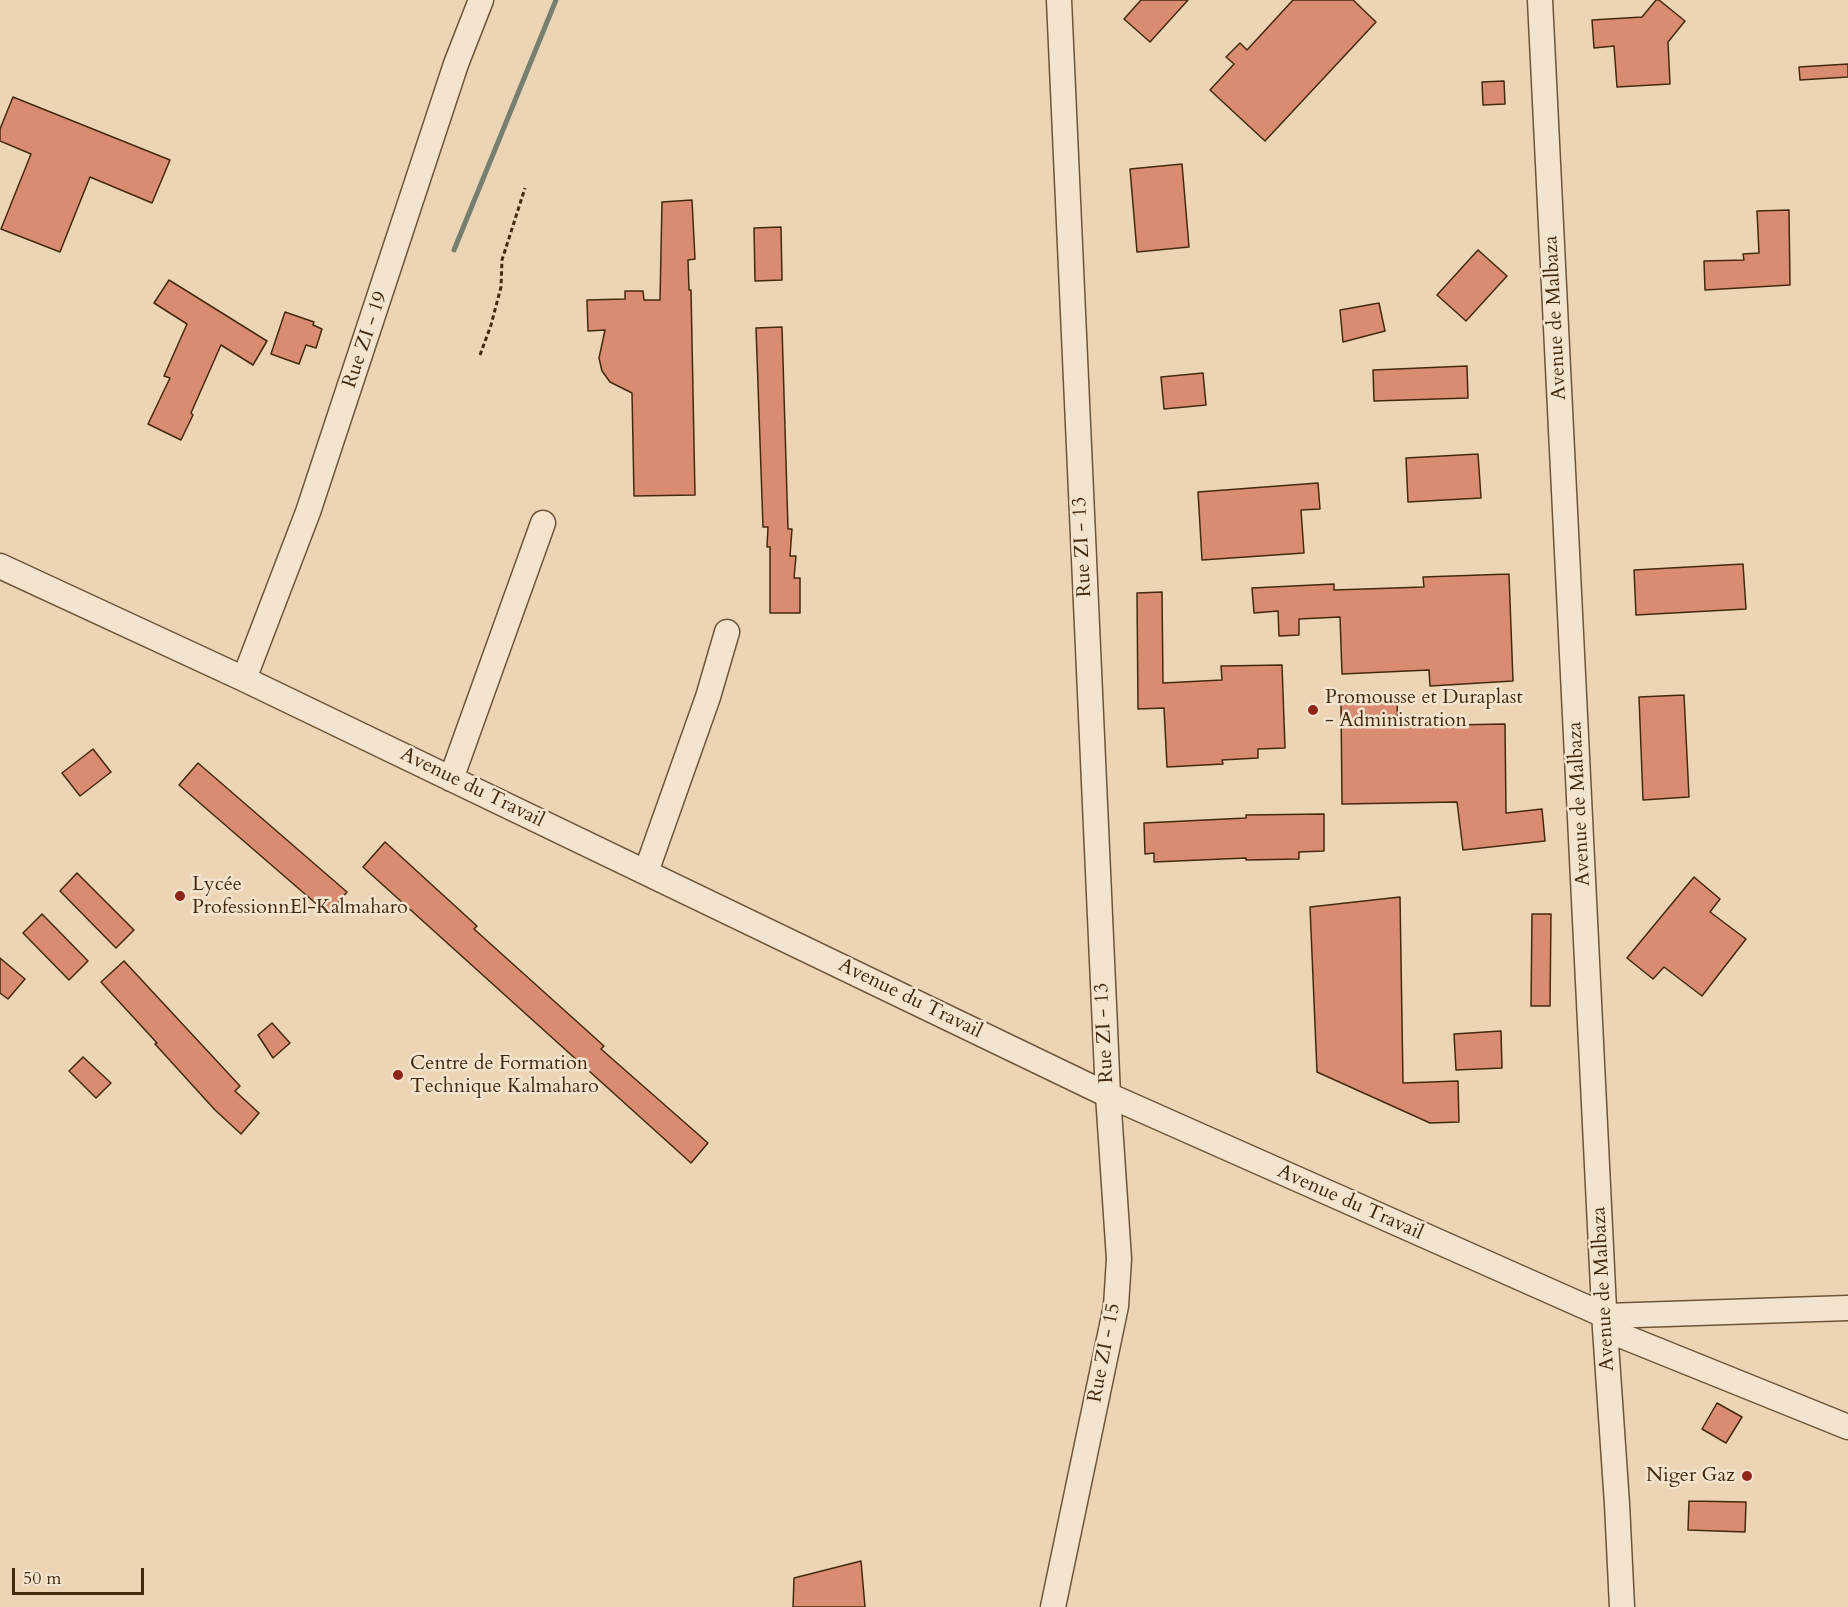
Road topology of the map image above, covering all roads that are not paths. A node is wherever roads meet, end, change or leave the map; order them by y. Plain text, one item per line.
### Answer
1 (481, 0) edge
2 (1059, 0) edge
3 (1540, 0) edge
4 (543, 523) dead end
5 (0, 566) edge
6 (727, 632) dead end
7 (244, 679) junction
8 (451, 779) junction
9 (646, 872) junction
10 (1108, 1095) junction
11 (1848, 1308) edge
12 (1606, 1322) junction
13 (1848, 1427) edge
14 (1053, 1607) edge
15 (1622, 1607) edge

1 - 7 street, Rue ZI - 19
2 - 10 street, Rue ZI - 13
3 - 12 street, Avenue de Malbaza
4 - 8 street
5 - 7 street, Avenue du Travail
6 - 9 street
7 - 8 street, Avenue du Travail
8 - 9 street, Avenue du Travail
9 - 10 street, Avenue du Travail
10 - 12 street, Avenue du Travail
10 - 14 street, Rue ZI - 15
11 - 12 street, Avenue du Travail
12 - 13 street
12 - 15 street, Avenue de Malbaza

